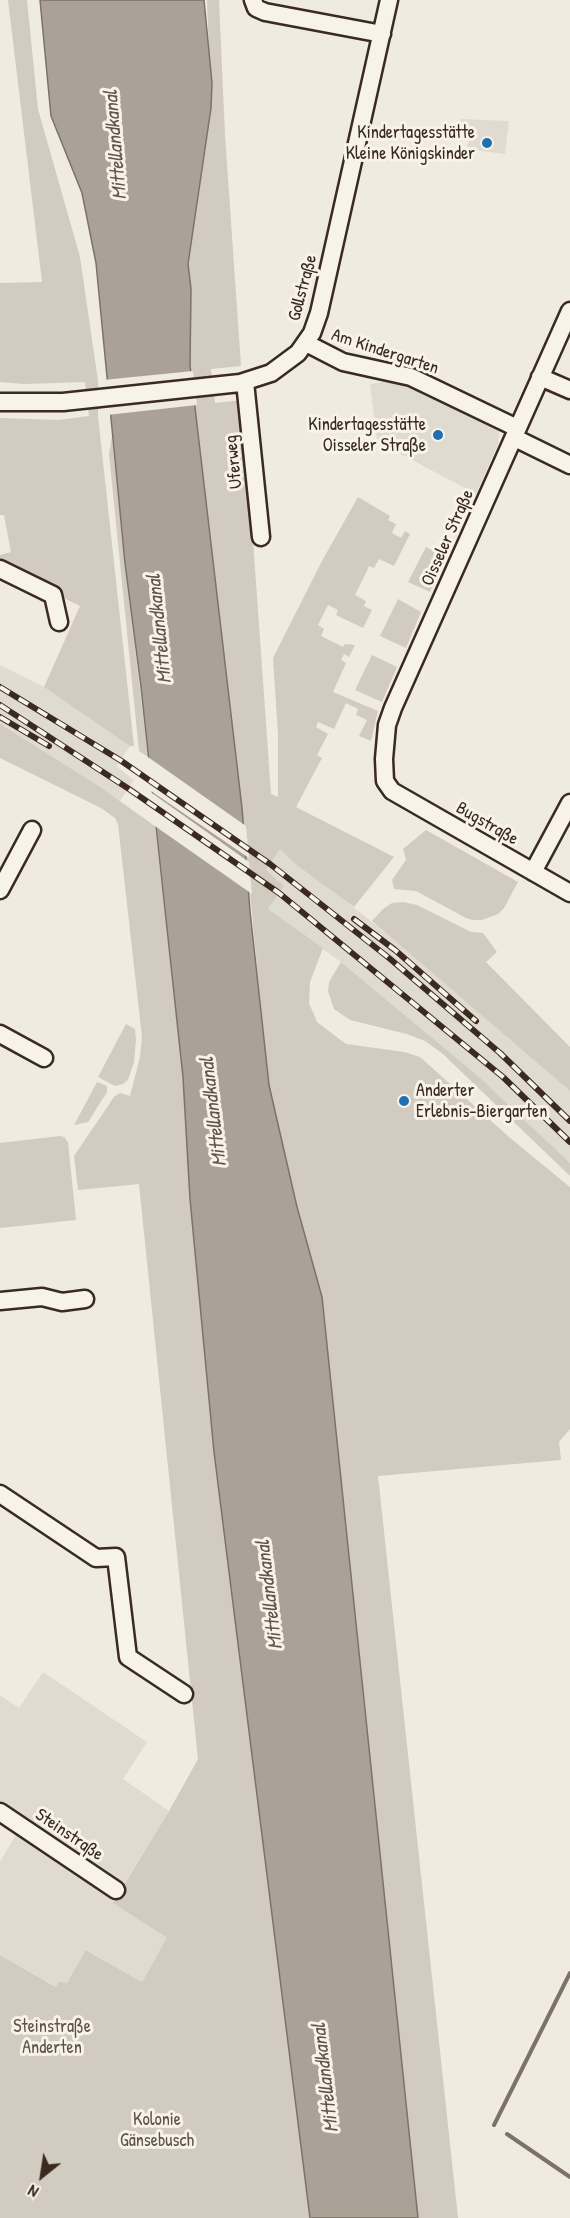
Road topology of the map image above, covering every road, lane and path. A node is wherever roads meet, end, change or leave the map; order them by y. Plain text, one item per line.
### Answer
1 (253, 0) edge
2 (389, 0) edge
3 (382, 34) junction
4 (570, 311) edge
5 (306, 343) junction
6 (540, 377) junction
7 (245, 382) junction
8 (570, 390) edge
9 (0, 402) edge
10 (516, 433) junction
11 (570, 465) edge
12 (261, 537) dead end
13 (0, 569) edge
14 (59, 622) dead end
15 (387, 785) joint
16 (570, 803) edge
17 (32, 830) dead end
18 (533, 872) junction
19 (0, 890) edge
20 (570, 893) edge
21 (0, 1034) edge
22 (44, 1058) dead end
23 (85, 1299) dead end
24 (0, 1301) edge
25 (0, 1494) edge
26 (184, 1694) dead end
27 (0, 1812) edge
28 (116, 1890) dead end

1 - 3 street
2 - 3 street, Gollstraße
3 - 5 street, Gollstraße
4 - 6 street, Oisseler Straße
5 - 7 street, Gollstraße
5 - 10 street, Am Kindergarten
6 - 8 street
6 - 10 street, Oisseler Straße
7 - 9 street, Gollstraße
7 - 12 street, Uferweg
10 - 11 street, Am Kindergarten
10 - 15 street, Oisseler Straße
13 - 14 street
15 - 18 street, Bugstraße
16 - 18 street
17 - 19 street
18 - 20 street, Bugstraße
21 - 22 street
23 - 24 street
25 - 26 street
27 - 28 street, Steinstraße

